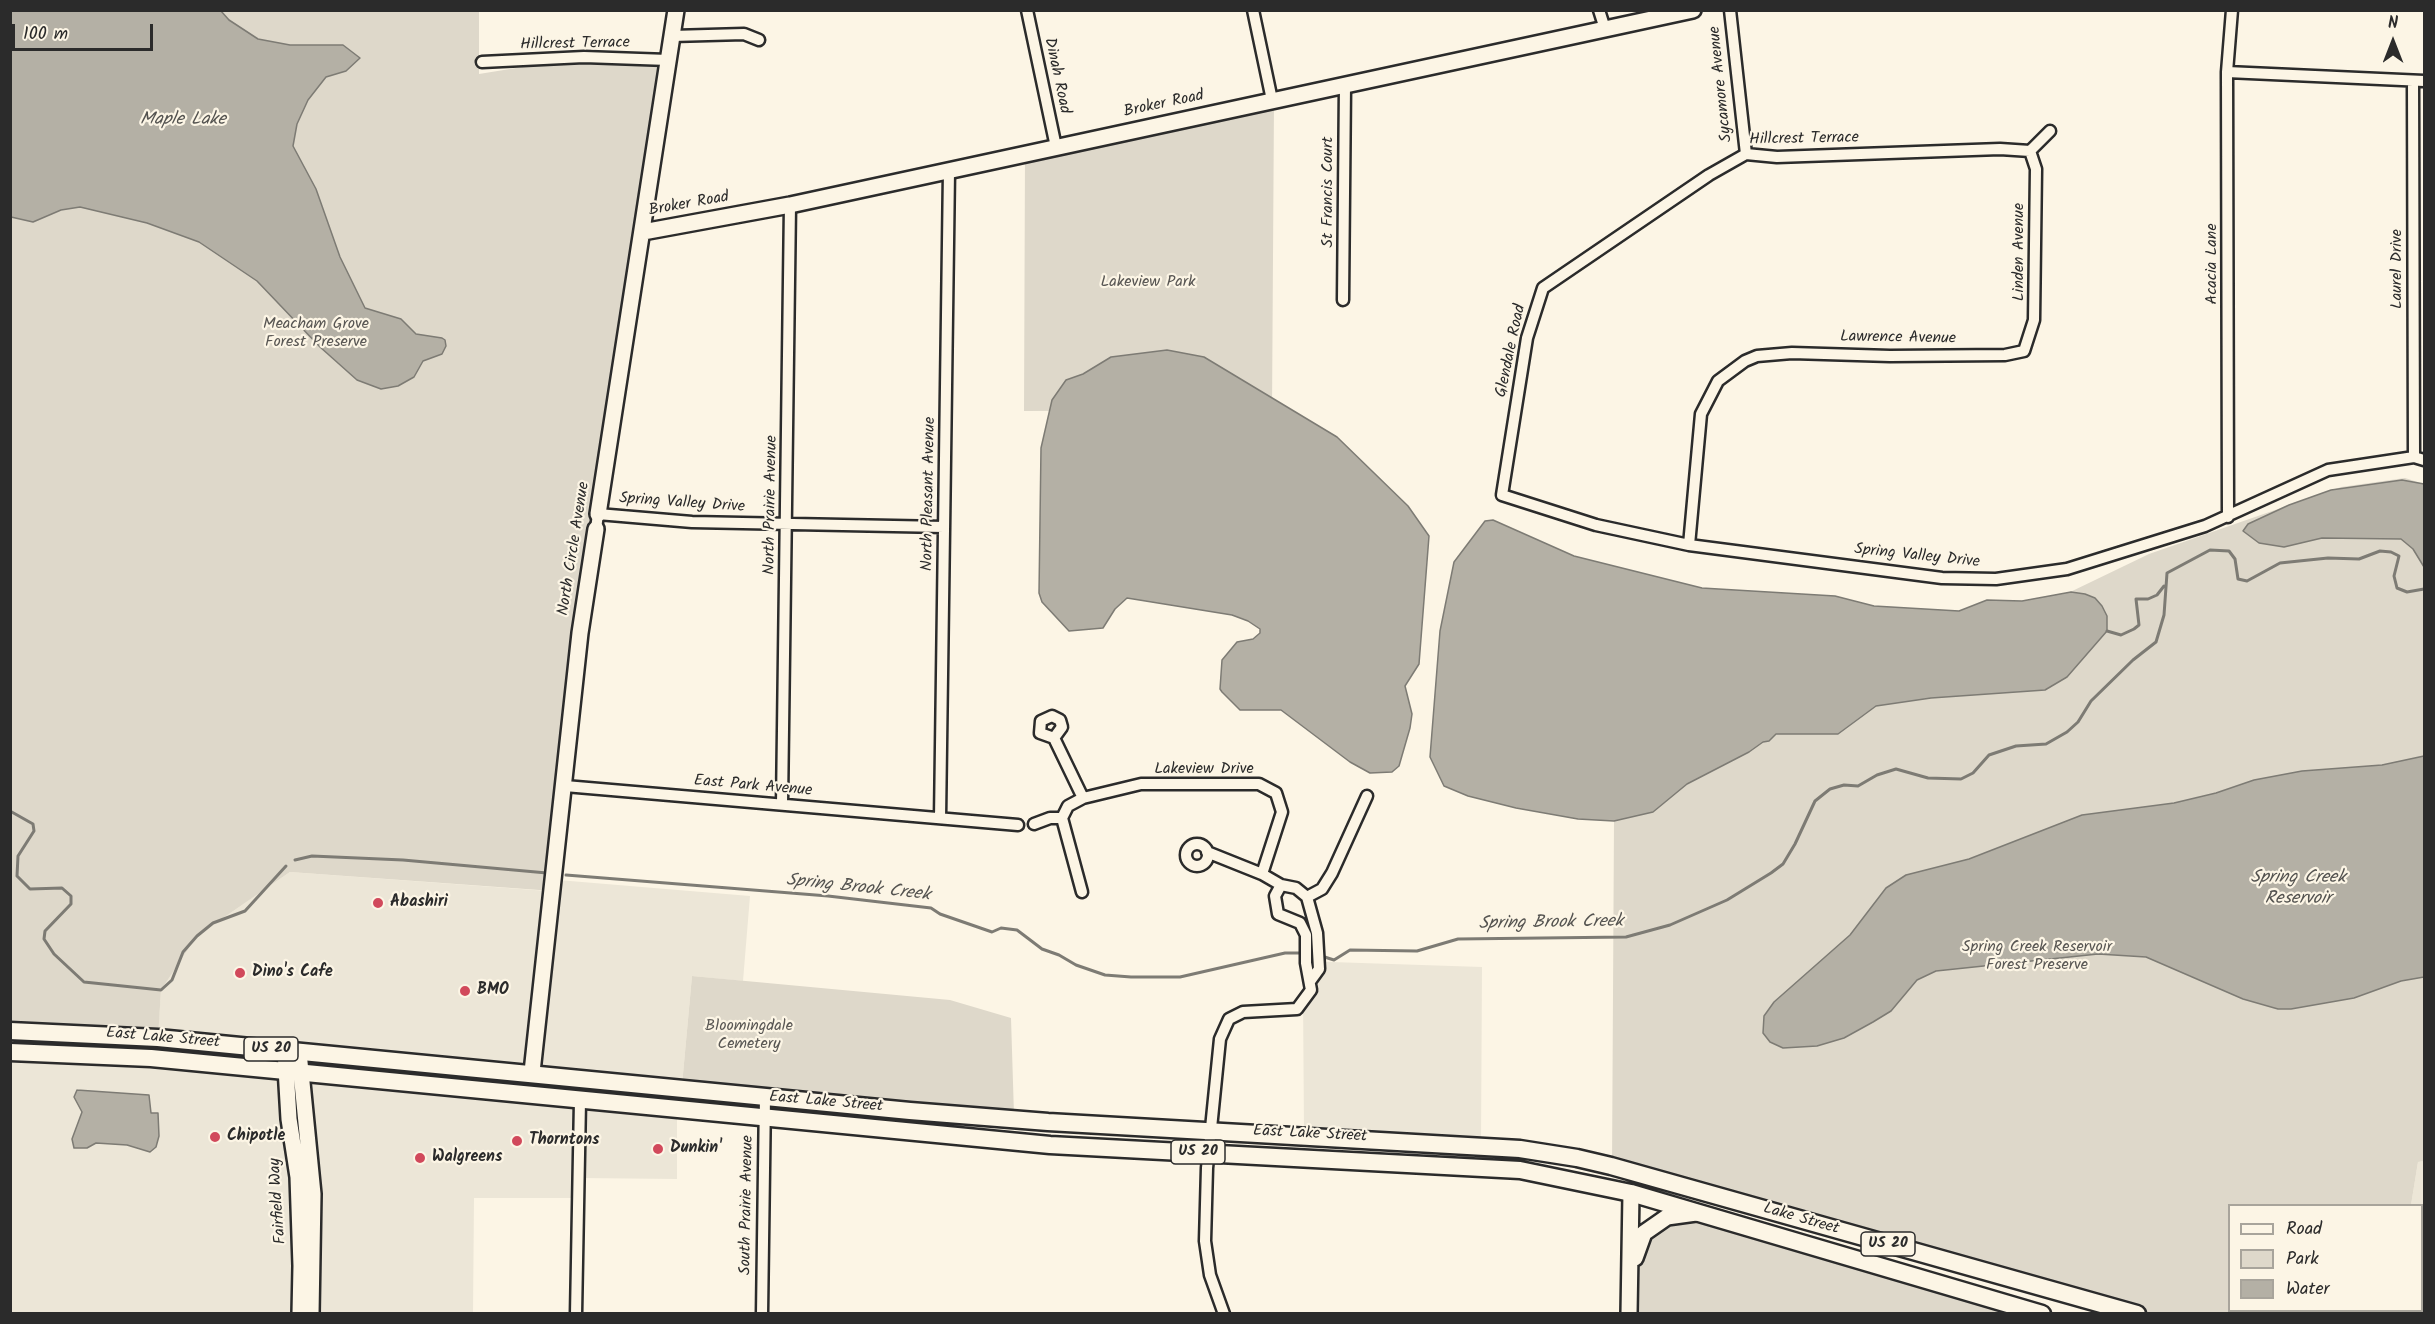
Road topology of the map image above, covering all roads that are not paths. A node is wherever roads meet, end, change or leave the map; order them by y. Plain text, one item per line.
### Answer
1 (676, 10) edge
2 (1027, 10) edge
3 (1253, 10) edge
4 (1599, 10) edge
5 (1693, 10) edge
6 (1730, 10) edge
7 (2232, 10) edge
8 (1605, 29) junction
9 (672, 36) junction
10 (759, 40) dead end
11 (668, 60) junction
12 (482, 62) dead end
13 (2227, 72) junction
14 (2413, 81) junction
15 (2424, 81) edge
16 (1345, 84) junction
17 (1272, 100) junction
18 (2050, 131) dead end
19 (1056, 147) junction
20 (2030, 151) junction
21 (1746, 154) junction
22 (949, 171) junction
23 (790, 205) junction
24 (643, 232) junction
25 (1605, 246) joint
26 (2419, 259) edge
27 (1343, 300) dead end
28 (2024, 351) joint
29 (2419, 459) edge
30 (1502, 495) joint
31 (2228, 517) junction
32 (597, 521) junction
33 (787, 525) junction
34 (944, 527) junction
35 (1689, 545) junction
36 (1054, 738) dead end
37 (565, 786) junction
38 (1367, 796) dead end
39 (1083, 798) junction
40 (782, 804) junction
41 (940, 818) junction
42 (1062, 818) junction
43 (1034, 824) dead end
44 (1018, 825) dead end
45 (1207, 852) dead end
46 (1262, 874) junction
47 (1281, 885) junction
48 (1082, 892) dead end
49 (1307, 897) junction
50 (1311, 980) junction
51 (10, 1031) edge
52 (292, 1052) junction
53 (10, 1053) edge
54 (294, 1071) junction
55 (532, 1072) junction
56 (529, 1095) junction
57 (765, 1097) junction
58 (580, 1101) junction
59 (764, 1118) junction
60 (1210, 1130) junction
61 (1209, 1153) junction
62 (1639, 1175) junction
63 (1631, 1193) junction
64 (1697, 1212) junction
65 (1632, 1275) junction
66 (1222, 1313) edge
67 (300, 1314) edge
68 (311, 1314) edge
69 (576, 1314) edge
70 (762, 1314) edge
71 (1629, 1314) edge
72 (2042, 1314) edge
73 (2137, 1314) edge

1 - 9 street, North Circle Avenue
2 - 19 street, Dinah Road
3 - 17 street
4 - 8 street
5 - 8 street, Broker Road
6 - 21 street, Sycamore Avenue
7 - 13 street, Acacia Lane
8 - 16 street, Broker Road
9 - 10 street
9 - 11 street, North Circle Avenue
11 - 12 street, Hillcrest Terrace
11 - 24 street, North Circle Avenue
13 - 14 street
13 - 31 street, Acacia Lane
14 - 15 street
14 - 26 street, Laurel Drive
16 - 17 street, Broker Road
16 - 27 street, St Francis Court
17 - 19 street, Broker Road
18 - 20 street
19 - 22 street, Broker Road
20 - 21 street, Hillcrest Terrace
20 - 28 street, Linden Avenue
21 - 25 street, Hillcrest Terrace
22 - 23 street, Broker Road
22 - 34 street, North Pleasant Avenue
23 - 24 street, Broker Road
23 - 33 street, North Prairie Avenue
24 - 32 street, North Circle Avenue
25 - 30 street, Glendale Road
26 - 29 street, Laurel Drive
28 - 35 street, Lawrence Avenue
29 - 31 street, Spring Valley Drive
30 - 35 street, Spring Valley Drive
31 - 35 street, Spring Valley Drive
32 - 33 street, Spring Valley Drive
32 - 37 street, North Circle Avenue
33 - 34 street, Spring Valley Drive
33 - 40 street, North Prairie Avenue
34 - 41 street, North Pleasant Avenue
36 - 39 street
37 - 40 street, East Park Avenue
37 - 55 street, North Circle Avenue
38 - 49 street
39 - 42 street, Lakeview Drive
39 - 46 street, Lakeview Drive
40 - 41 street, East Park Avenue
41 - 44 street, East Park Avenue
42 - 43 street
42 - 48 street
45 - 46 street
46 - 47 street
47 - 49 street
47 - 50 street
49 - 50 street
50 - 60 street
51 - 52 main road, East Lake Street / US 20
52 - 54 street, Fairfield Way
52 - 55 main road, East Lake Street / US 20
53 - 54 main road, East Lake Street / US 20
54 - 56 main road, East Lake Street / US 20
54 - 67 street, Fairfield Way
54 - 68 street, Fairfield Way
55 - 56 street, North Circle Avenue
55 - 57 main road, East Lake Street / US 20
56 - 58 main road, East Lake Street / US 20
57 - 59 street, South Prairie Avenue
57 - 60 main road, East Lake Street / US 20
58 - 59 main road, East Lake Street / US 20
58 - 69 street
59 - 61 main road, East Lake Street / US 20
59 - 70 street, South Prairie Avenue
60 - 61 street
60 - 62 main road, East Lake Street / US 20
61 - 63 main road, East Lake Street / US 20
61 - 66 street
62 - 63 main road
62 - 73 main road, Lake Street / US 20
63 - 64 main road, Lake Street / US 20
63 - 65 street
64 - 65 street
64 - 72 main road, Lake Street / US 20
65 - 71 street

